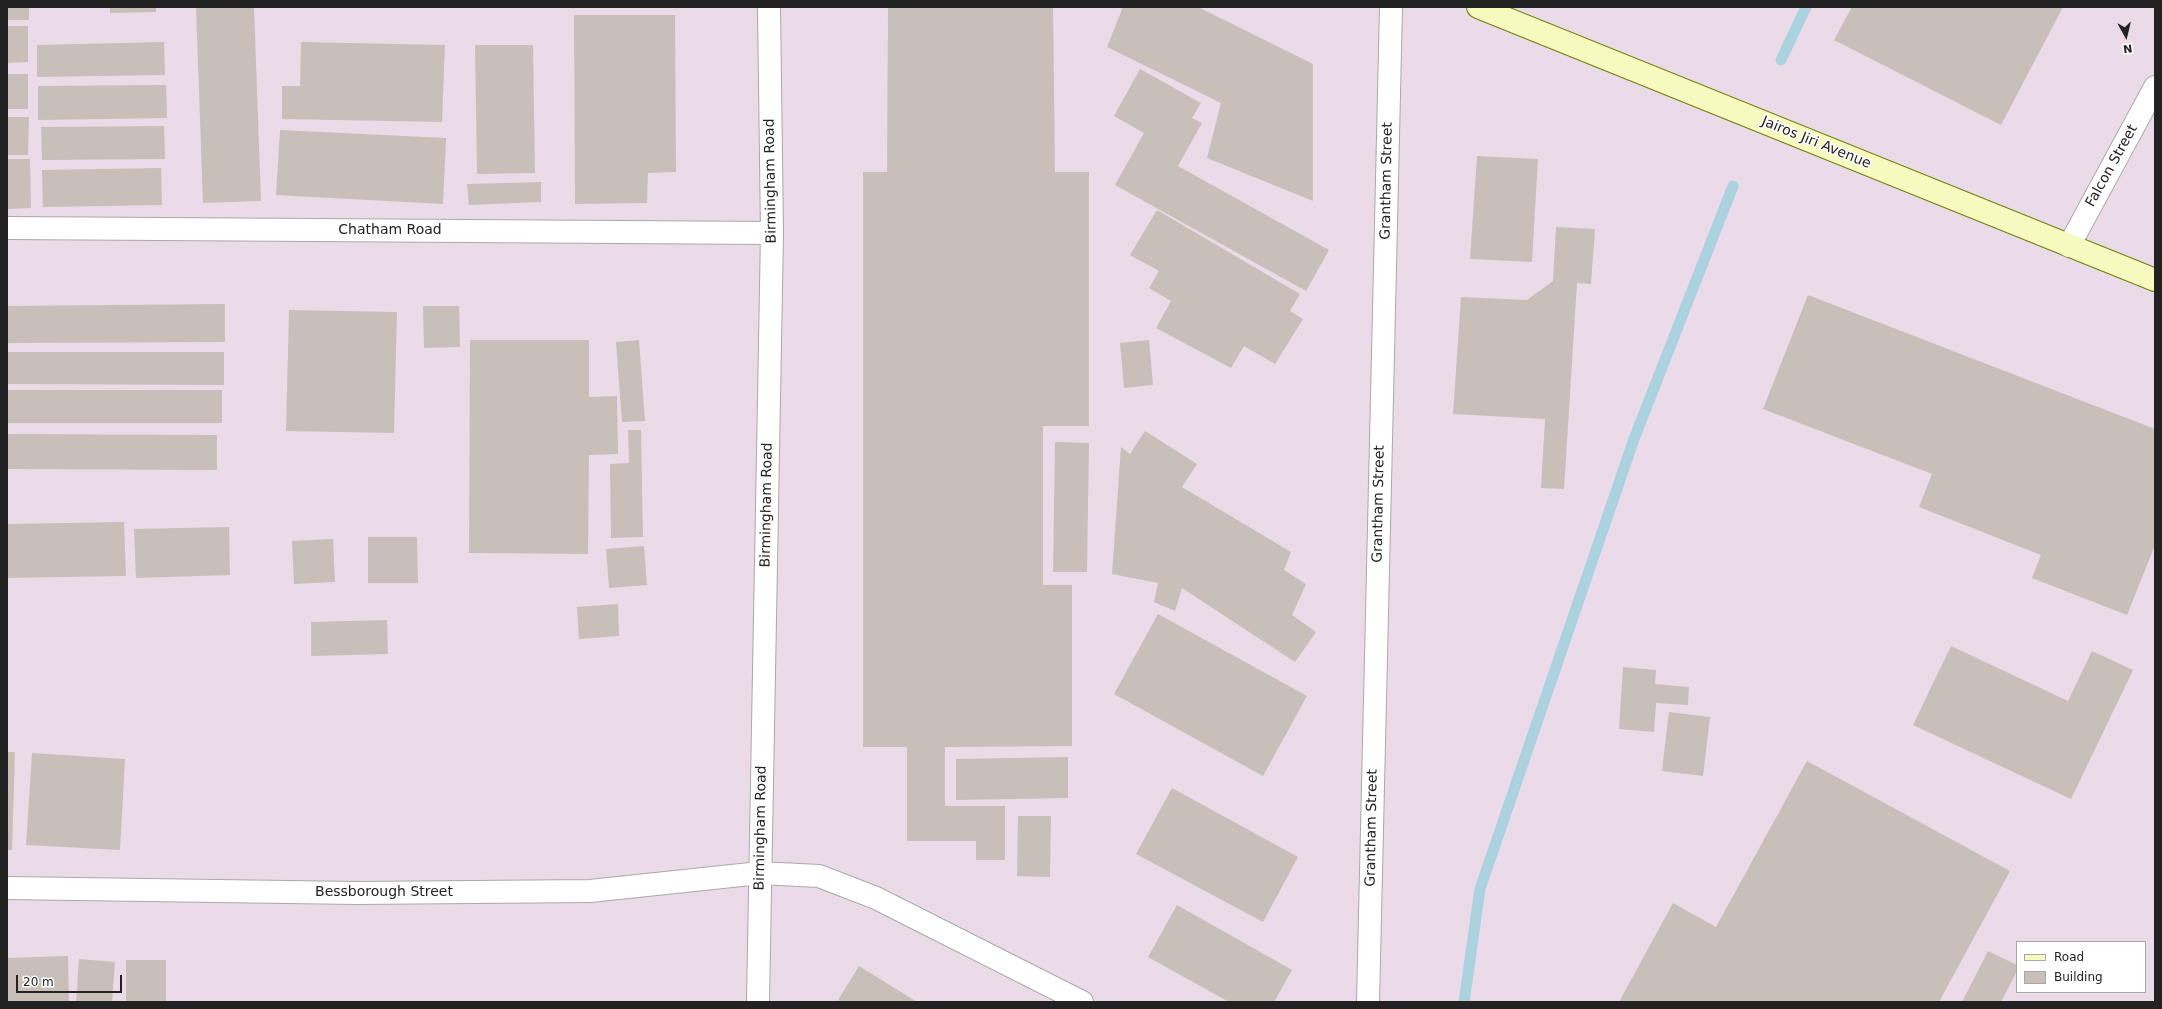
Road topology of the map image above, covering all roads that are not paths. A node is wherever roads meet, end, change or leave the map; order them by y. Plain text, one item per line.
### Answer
1 (769, 7) edge
2 (1391, 7) edge
3 (1478, 7) edge
4 (2155, 87) edge
5 (7, 228) edge
6 (772, 233) junction
7 (2069, 246) junction
8 (2155, 280) edge
9 (760, 873) junction
10 (7, 888) edge
11 (758, 1002) edge
12 (1082, 1002) edge
13 (1368, 1002) edge

1 - 6 street, Birmingham Road
2 - 13 street, Grantham Street
3 - 7 main road, Jairos Jiri Avenue
4 - 7 street, Falcon Street
5 - 6 street, Chatham Road
6 - 9 street, Birmingham Road
7 - 8 main road, Jairos Jiri Avenue
9 - 10 street, Bessborough Street
9 - 11 street, Birmingham Road
9 - 12 street, Bessborough Street

